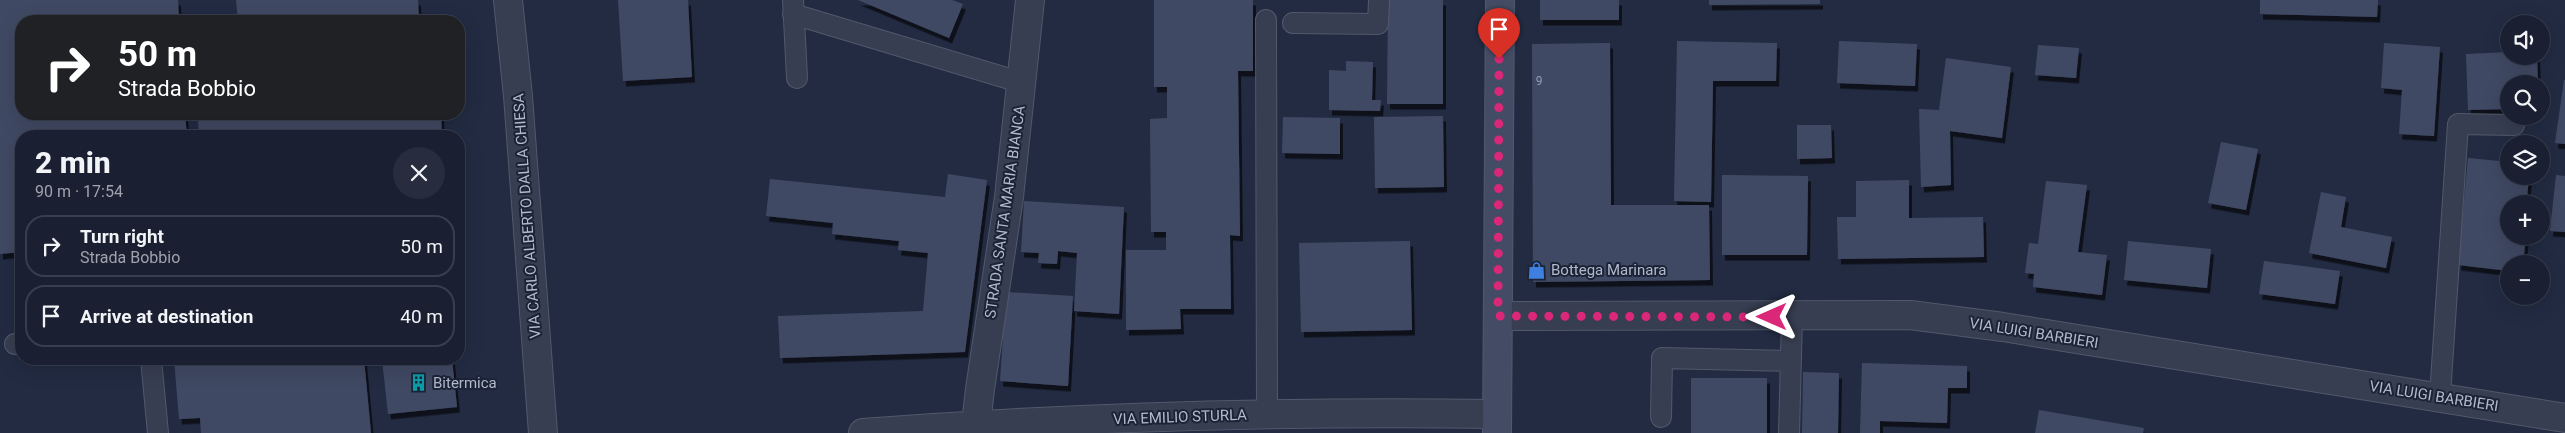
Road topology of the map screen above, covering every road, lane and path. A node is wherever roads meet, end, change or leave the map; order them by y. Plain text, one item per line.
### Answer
1 (508, 0) edge
2 (1030, 0) edge
3 (1379, 0) edge
4 (1500, 0) edge
5 (793, 7) edge
6 (1266, 20) dead end
7 (1293, 23) dead end
8 (797, 78) dead end
9 (1023, 83) junction
10 (2500, 125) edge
11 (1498, 316) junction
12 (1792, 317) junction
13 (1790, 361) junction
14 (152, 365) edge
15 (2440, 396) junction
16 (1267, 414) junction
17 (1660, 417) dead end
18 (2565, 418) edge
19 (1497, 423) edge
20 (976, 424) junction
21 (158, 433) edge
22 (543, 433) edge
23 (863, 433) edge
24 (1789, 433) edge

1 - 22 street, VIA CARLO ALBERTO DALLA CHIESA
2 - 9 street, STRADA SANTA MARIA BIANCA
3 - 7 lane
4 - 11 main road
5 - 8 lane
5 - 9 lane
6 - 16 lane
9 - 20 street, STRADA SANTA MARIA BIANCA
10 - 15 lane
11 - 12 street, VIA LUIGI BARBIERI
11 - 19 main road
12 - 13 lane
12 - 15 street, VIA LUIGI BARBIERI
13 - 17 lane
13 - 24 lane
14 - 21 lane
15 - 18 street, VIA LUIGI BARBIERI
16 - 19 street, VIA EMILIO STURLA
16 - 20 street, VIA EMILIO STURLA
20 - 23 street, VIA EMILIO STURLA

